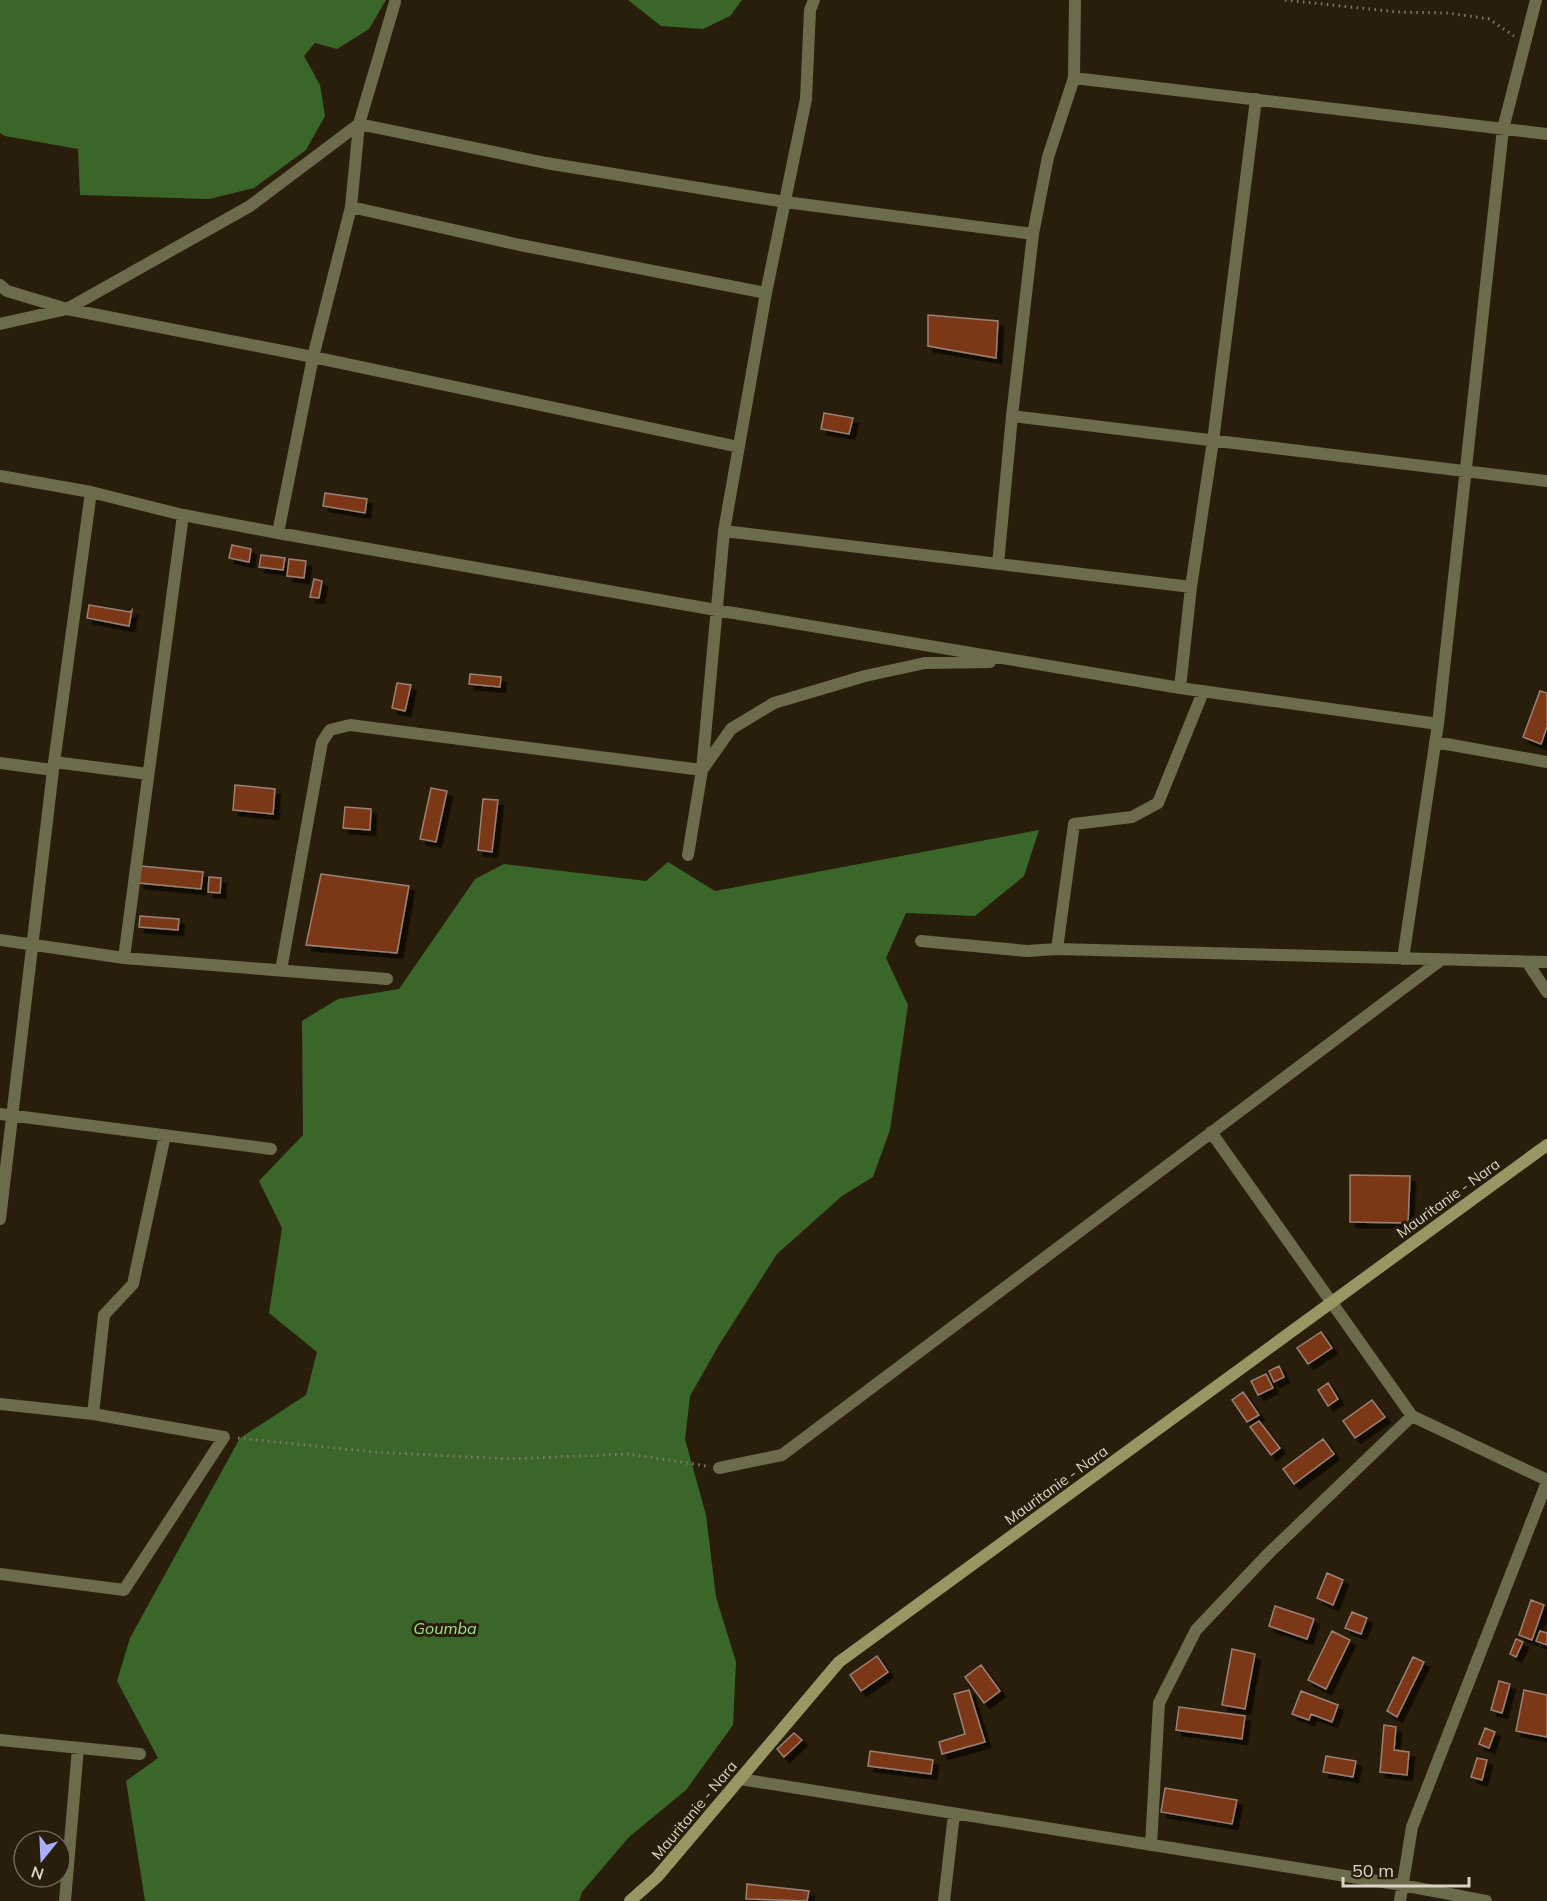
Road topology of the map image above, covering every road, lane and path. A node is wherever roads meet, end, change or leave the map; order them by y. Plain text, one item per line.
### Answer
1 (814, 0) edge
2 (1075, 0) edge
3 (1285, 0) edge
4 (1536, 0) edge
5 (395, 2) dead end
6 (1525, 43) junction
7 (1074, 78) junction
8 (1256, 99) junction
9 (359, 124) junction
10 (1503, 129) junction
11 (1547, 134) edge
12 (785, 202) junction
13 (351, 207) junction
14 (1033, 234) junction
15 (0, 285) edge
16 (766, 292) junction
17 (67, 309) junction
18 (0, 324) edge
19 (313, 357) junction
20 (1012, 416) junction
21 (1213, 441) junction
22 (739, 447) junction
23 (1465, 472) junction
24 (0, 476) edge
25 (1547, 481) edge
26 (91, 492) junction
27 (183, 514) junction
28 (724, 531) junction
29 (278, 534) junction
30 (998, 564) junction
31 (1191, 587) junction
32 (716, 610) junction
33 (1025, 662) junction
34 (1180, 688) junction
35 (1203, 692) junction
36 (1438, 724) junction
37 (1435, 741) junction
38 (1547, 762) edge
39 (0, 763) edge
40 (54, 766) junction
41 (702, 770) junction
42 (148, 774) junction
43 (688, 855) dead end
44 (0, 940) edge
45 (921, 941) dead end
46 (34, 945) junction
47 (1057, 949) junction
48 (124, 958) junction
49 (1403, 960) junction
50 (1441, 960) junction
51 (1527, 962) junction
52 (1547, 962) edge
53 (281, 970) junction
54 (387, 979) dead end
55 (1547, 992) edge
56 (5, 1115) edge
57 (1211, 1132) junction
58 (165, 1135) junction
59 (1547, 1145) edge
60 (271, 1149) dead end
61 (0, 1219) edge
62 (1333, 1302) junction
63 (0, 1404) edge
64 (93, 1414) junction
65 (1412, 1416) junction
66 (224, 1437) junction
67 (719, 1468) joint
68 (1547, 1481) edge
69 (0, 1574) edge
70 (0, 1740) edge
71 (78, 1748) junction
72 (140, 1754) dead end
73 (740, 1779) junction
74 (954, 1814) junction
75 (1151, 1845) junction
76 (1402, 1885) junction
77 (65, 1901) edge
78 (630, 1901) edge
79 (944, 1901) edge
80 (1400, 1901) edge
81 (1486, 1901) edge

1 - 12 street
2 - 7 street
3 - 6 path
4 - 6 street
5 - 9 street
6 - 10 street
7 - 8 street
7 - 14 street
8 - 10 street
8 - 21 street
9 - 12 street
9 - 13 street
9 - 17 street
10 - 11 street
10 - 23 street
12 - 14 street
12 - 16 street
13 - 16 street
13 - 19 street
14 - 20 street
15 - 17 street
16 - 22 street
17 - 18 street
17 - 19 street
19 - 22 street
19 - 29 street
20 - 21 street
20 - 30 street
21 - 23 street
21 - 31 street
22 - 28 street
23 - 25 street
23 - 36 street
24 - 26 street
26 - 27 street
26 - 40 street
27 - 29 street
27 - 42 street
28 - 30 street
28 - 32 street
29 - 32 street
30 - 31 street
31 - 34 street
32 - 33 street
32 - 41 street
33 - 34 street
33 - 41 street
34 - 35 street
35 - 36 street
35 - 47 street
36 - 37 street
37 - 38 street
37 - 49 street
39 - 40 street
40 - 42 street
40 - 46 street
41 - 43 street
41 - 53 street
42 - 48 street
44 - 46 street
45 - 47 street
46 - 48 street
46 - 56 street
47 - 49 street
48 - 53 street
49 - 50 street
50 - 51 street
50 - 57 street
51 - 52 street
51 - 55 street
53 - 54 street
56 - 58 street
56 - 61 street
57 - 62 street
57 - 67 street
58 - 60 street
58 - 64 street
59 - 62 main road, Mauritanie - Nara
62 - 65 street
62 - 73 main road, Mauritanie - Nara
63 - 64 street
64 - 66 street
65 - 68 street
65 - 75 street
66 - 67 path
66 - 69 street
68 - 76 street
70 - 71 street
71 - 72 street
71 - 77 street
73 - 74 street
73 - 78 main road, Mauritanie - Nara
74 - 75 street
74 - 79 street
75 - 76 street
76 - 80 street
76 - 81 street

